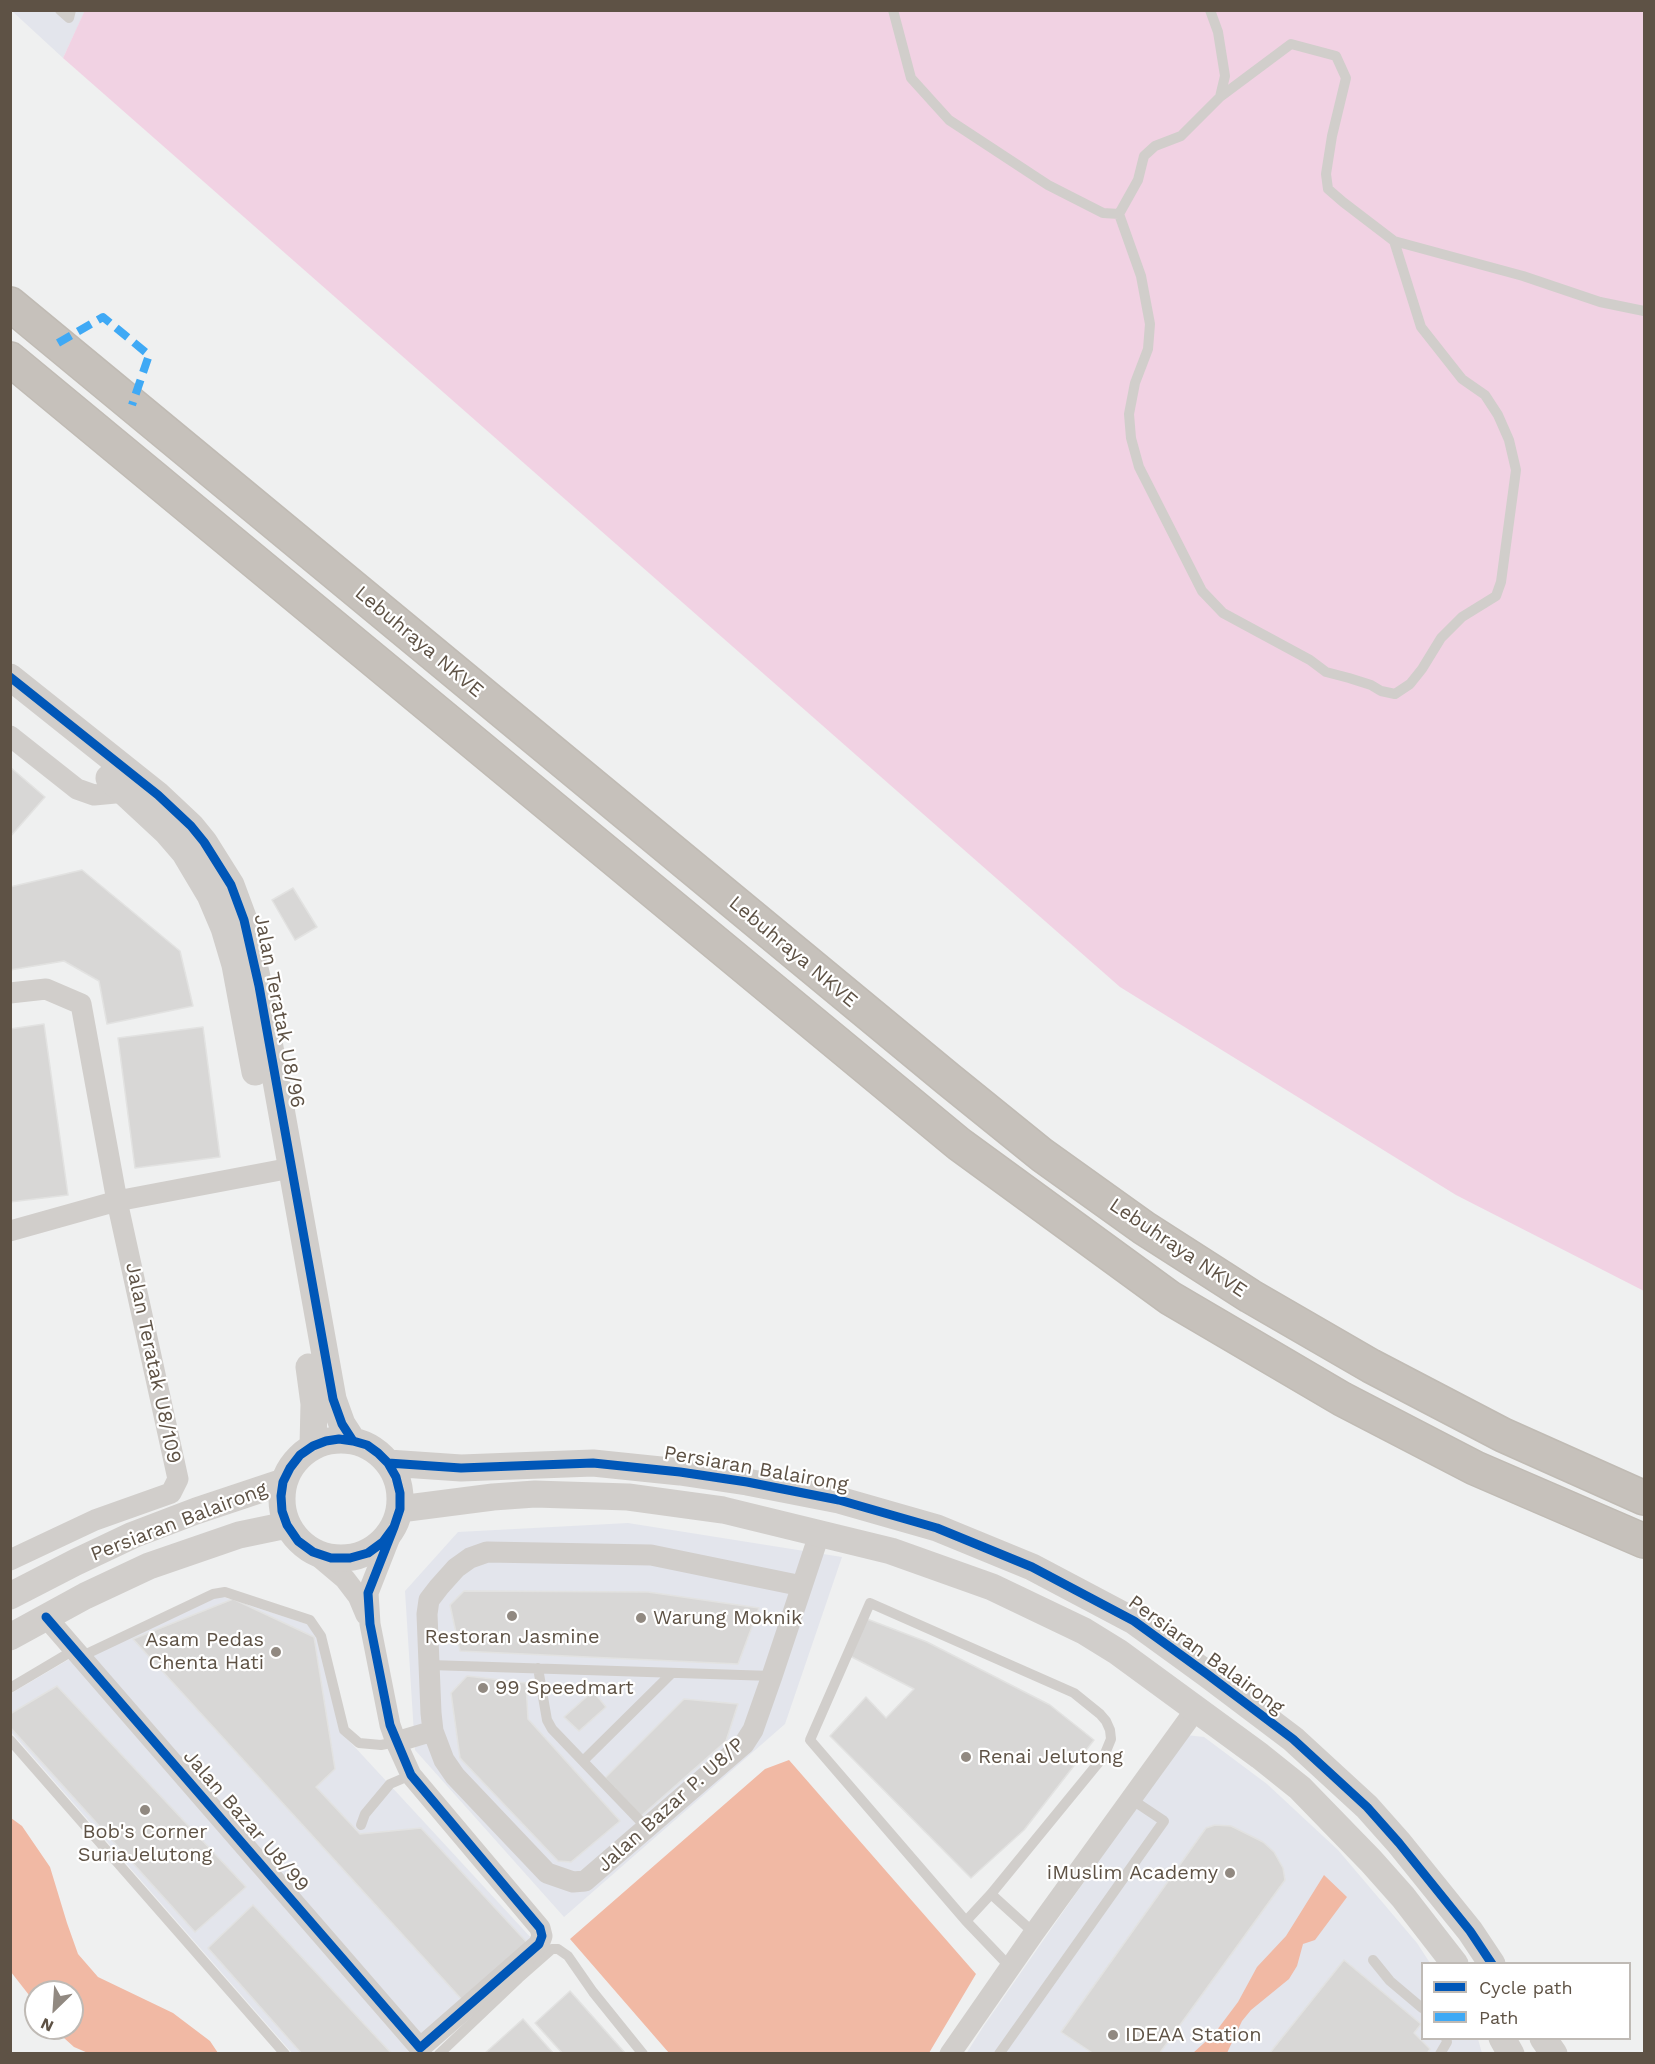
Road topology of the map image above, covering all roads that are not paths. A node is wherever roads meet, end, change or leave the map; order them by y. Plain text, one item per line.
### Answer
1 (60, 10) edge
2 (71, 10) edge
3 (893, 10) edge
4 (1210, 10) edge
5 (1220, 97) junction
6 (1119, 214) junction
7 (1394, 241) junction
8 (10, 304) edge
9 (1644, 311) edge
10 (10, 359) edge
11 (10, 677) edge
12 (10, 696) edge
13 (10, 736) edge
14 (126, 792) junction
15 (10, 993) edge
16 (283, 1170) junction
17 (117, 1201) junction
18 (10, 1232) edge
19 (353, 1441) junction
20 (313, 1446) junction
21 (388, 1463) junction
22 (283, 1482) junction
23 (1644, 1498) edge
24 (397, 1518) junction
25 (287, 1525) junction
26 (820, 1532) junction
27 (1644, 1541) edge
28 (313, 1552) junction
29 (10, 1560) edge
30 (802, 1586) junction
31 (10, 1596) edge
32 (45, 1617) junction
33 (370, 1624) junction
34 (10, 1637) edge
35 (77, 1654) junction
36 (430, 1665) junction
37 (538, 1668) junction
38 (672, 1673) junction
39 (772, 1676) junction
40 (10, 1688) edge
41 (1196, 1709) junction
42 (433, 1731) junction
43 (10, 1740) edge
44 (396, 1742) junction
45 (583, 1761) junction
46 (411, 1775) junction
47 (1131, 1799) junction
48 (361, 1825) dead end
49 (647, 1828) junction
50 (991, 1894) junction
51 (966, 1921) junction
52 (1034, 1933) junction
53 (1373, 1959) dead end
54 (1453, 1962) edge
55 (1491, 1962) edge
56 (1010, 1967) junction
57 (1421, 2007) edge
58 (1446, 2040) edge
59 (1503, 2040) edge
60 (1545, 2040) edge
61 (425, 2052) edge
62 (285, 2054) edge
63 (643, 2054) edge
64 (950, 2054) edge
65 (999, 2054) edge
66 (1440, 2054) edge
67 (1511, 2054) edge
68 (1554, 2054) edge

1 - 2 lane
3 - 6 lane
4 - 5 lane
5 - 6 lane
5 - 7 lane
6 - 7 lane
7 - 9 lane
8 - 23 highway, Lebuhraya NKVE
10 - 27 highway
11 - 16 street, Jalan Teratak U8/96
12 - 14 street, Jalan Teratak U8/96
13 - 14 street
14 - 16 street, Jalan Teratak U8/96
15 - 17 street, Jalan Teratak U8/109
16 - 17 street
16 - 19 street, Jalan Teratak U8/96
16 - 20 street, Jalan Teratak U8/96
17 - 18 street
17 - 29 street, Jalan Teratak U8/109
19 - 20 street
19 - 21 street
20 - 22 street
21 - 24 street
21 - 55 street, Persiaran Balairong
22 - 25 street
22 - 31 street, Persiaran Balairong
24 - 26 street
24 - 28 street
24 - 33 street
25 - 28 street
25 - 32 street
26 - 30 street, Jalan Bazar P. U8/P
26 - 41 street
28 - 33 street
30 - 36 street
30 - 39 street, Jalan Bazar P. U8/P
32 - 34 street
32 - 35 street, Jalan Bazar U8/99
33 - 44 street
35 - 40 lane
35 - 44 lane
35 - 61 street, Jalan Bazar U8/99
36 - 37 lane
36 - 42 street
37 - 38 lane
37 - 45 lane
38 - 39 lane
38 - 45 lane
39 - 49 street, Jalan Bazar P. U8/P
41 - 47 street
41 - 54 street
42 - 44 street
42 - 49 street, Jalan Bazar P. U8/P
43 - 62 lane
44 - 46 street
45 - 49 lane
46 - 48 lane
46 - 61 street
47 - 52 street
47 - 65 lane
50 - 51 lane
50 - 51 lane
50 - 52 lane
51 - 56 lane
52 - 56 street
53 - 57 lane
56 - 64 street
58 - 66 lane
59 - 67 street
60 - 68 street
61 - 63 lane

